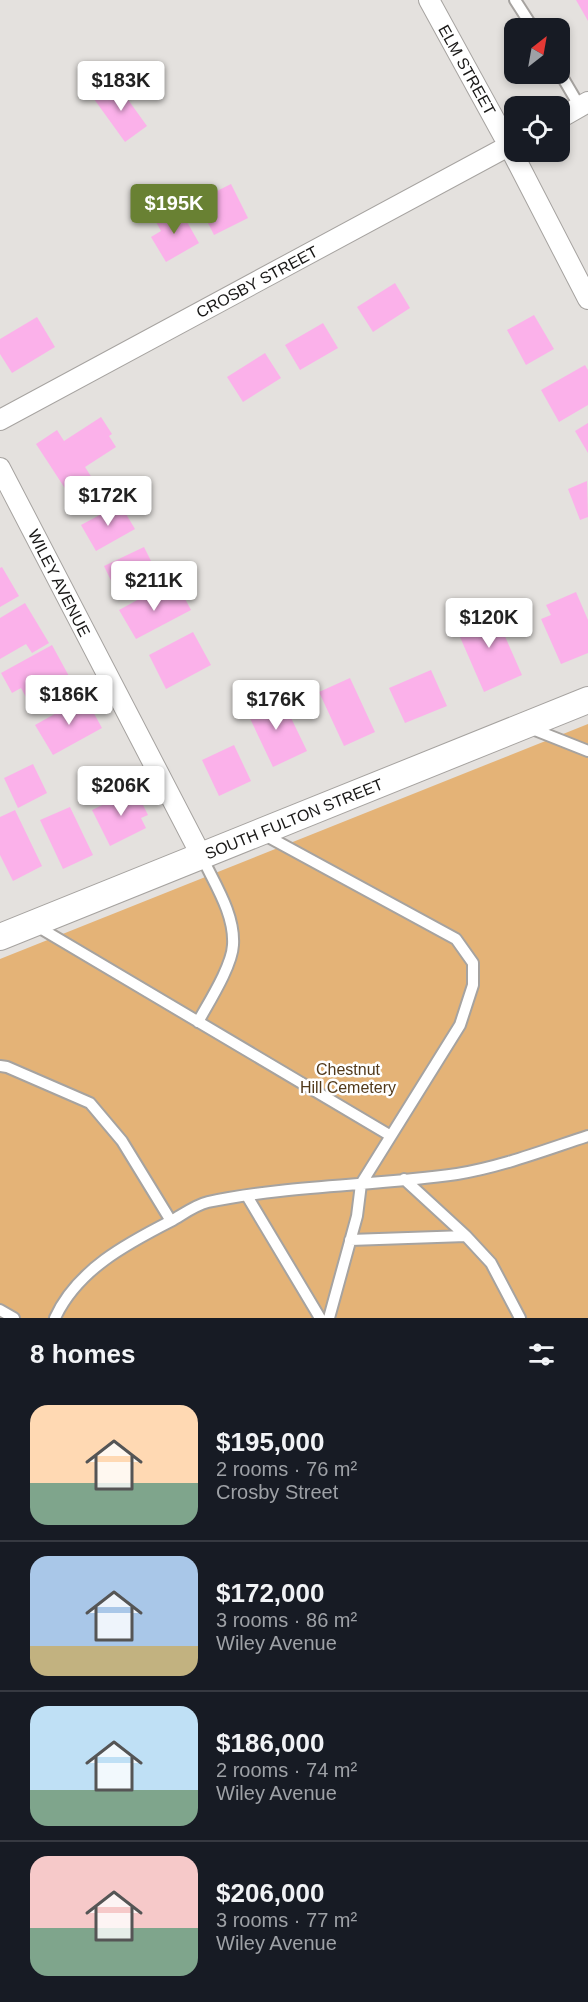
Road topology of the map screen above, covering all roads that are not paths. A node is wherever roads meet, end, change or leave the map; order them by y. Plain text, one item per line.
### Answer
1 (429, 0) edge
2 (516, 0) edge
3 (527, 18) edge
4 (569, 84) edge
5 (584, 104) edge
6 (570, 112) edge
7 (504, 131) edge
8 (504, 149) edge
9 (520, 162) edge
10 (588, 299) edge
11 (0, 420) edge
12 (0, 468) edge
13 (588, 700) edge
14 (524, 726) junction
15 (588, 751) edge
16 (260, 833) junction
17 (202, 857) junction
18 (33, 924) junction
19 (0, 937) edge
20 (198, 1022) junction
21 (0, 1066) edge
22 (391, 1136) junction
23 (588, 1136) edge
24 (404, 1179) junction
25 (361, 1184) junction
26 (247, 1196) junction
27 (171, 1221) junction
28 (466, 1236) junction
29 (350, 1240) junction
30 (0, 1310) edge
31 (14, 1318) edge
32 (55, 1318) edge
33 (320, 1318) edge
34 (328, 1318) edge
35 (520, 1318) edge

1 - 7 street, ELM STREET
2 - 3 lane
4 - 5 lane
5 - 6 street
8 - 11 street, CROSBY STREET
9 - 10 street, ELM STREET
12 - 17 street, WILEY AVENUE
13 - 14 street, SOUTH FULTON STREET
14 - 15 lane
14 - 16 street, SOUTH FULTON STREET
16 - 17 street, SOUTH FULTON STREET
16 - 22 lane
17 - 18 street, SOUTH FULTON STREET
17 - 20 lane
18 - 19 street, SOUTH FULTON STREET
18 - 20 lane
20 - 22 lane
21 - 27 lane
22 - 25 lane
23 - 24 lane
24 - 25 lane
24 - 28 lane
25 - 26 lane
25 - 29 lane
26 - 27 lane
26 - 33 lane
27 - 32 lane
28 - 29 lane
28 - 35 lane
29 - 34 lane
30 - 31 lane

